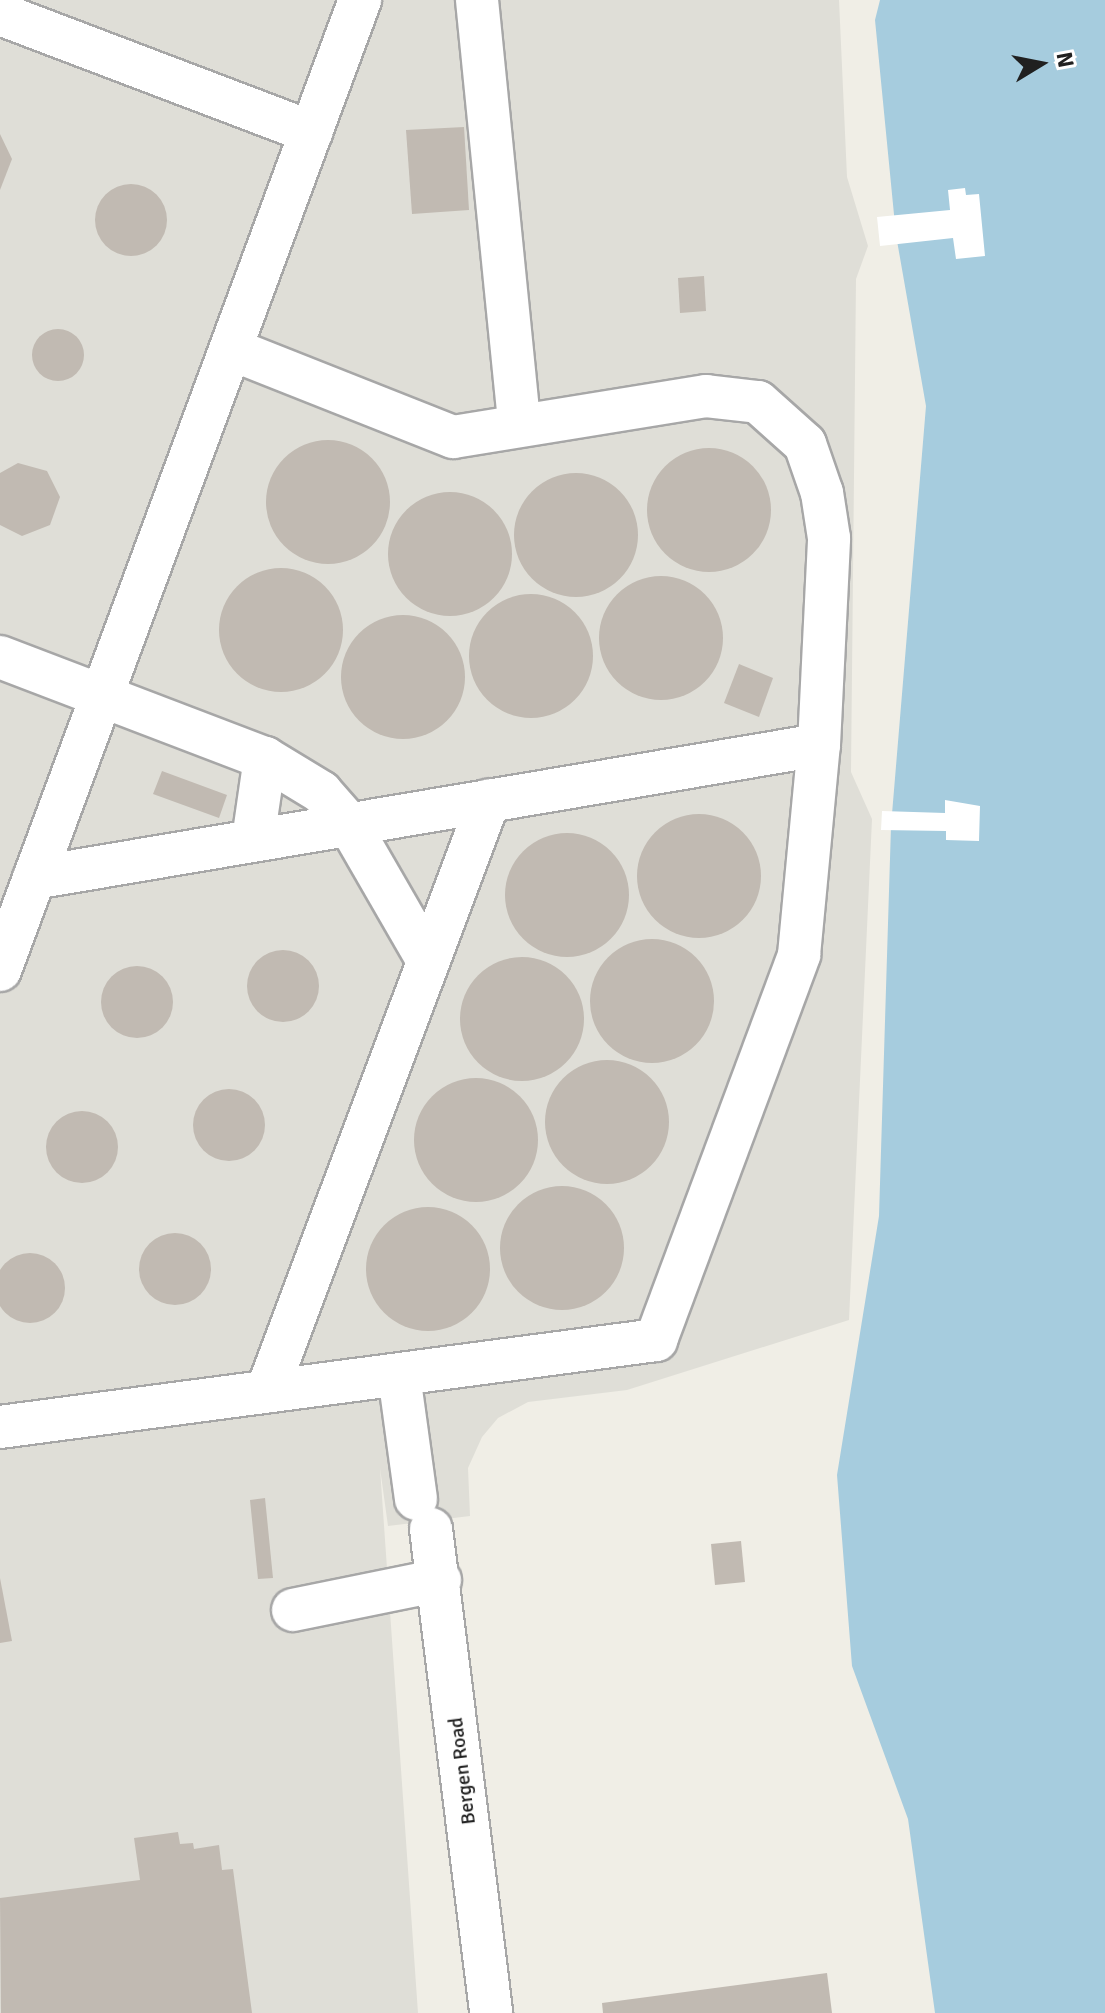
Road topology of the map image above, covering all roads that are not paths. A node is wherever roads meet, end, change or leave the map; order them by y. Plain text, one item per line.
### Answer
1 (360, 0) edge
2 (477, 0) edge
3 (0, 14) edge
4 (311, 132) junction
5 (231, 349) junction
6 (519, 423) junction
7 (0, 657) edge
8 (102, 696) junction
9 (819, 745) junction
10 (265, 758) junction
11 (489, 800) junction
12 (349, 824) junction
13 (253, 840) junction
14 (34, 878) junction
15 (428, 961) junction
16 (0, 970) edge
17 (399, 1375) junction
18 (267, 1391) junction
19 (0, 1427) edge
20 (440, 1580) junction
21 (293, 1610) dead end
22 (491, 2013) edge

1 - 4 street
2 - 6 street
3 - 4 street
4 - 5 street
5 - 6 street
5 - 8 street
6 - 9 street
7 - 8 street
8 - 10 street
8 - 14 street
9 - 11 street
9 - 17 street
10 - 12 street
10 - 13 street
11 - 12 street
11 - 15 street
12 - 13 street
12 - 15 street
13 - 14 street
14 - 16 street
15 - 18 street
17 - 18 street
17 - 20 street, Bergen Road
18 - 19 street
20 - 21 street
20 - 22 street, Bergen Road

